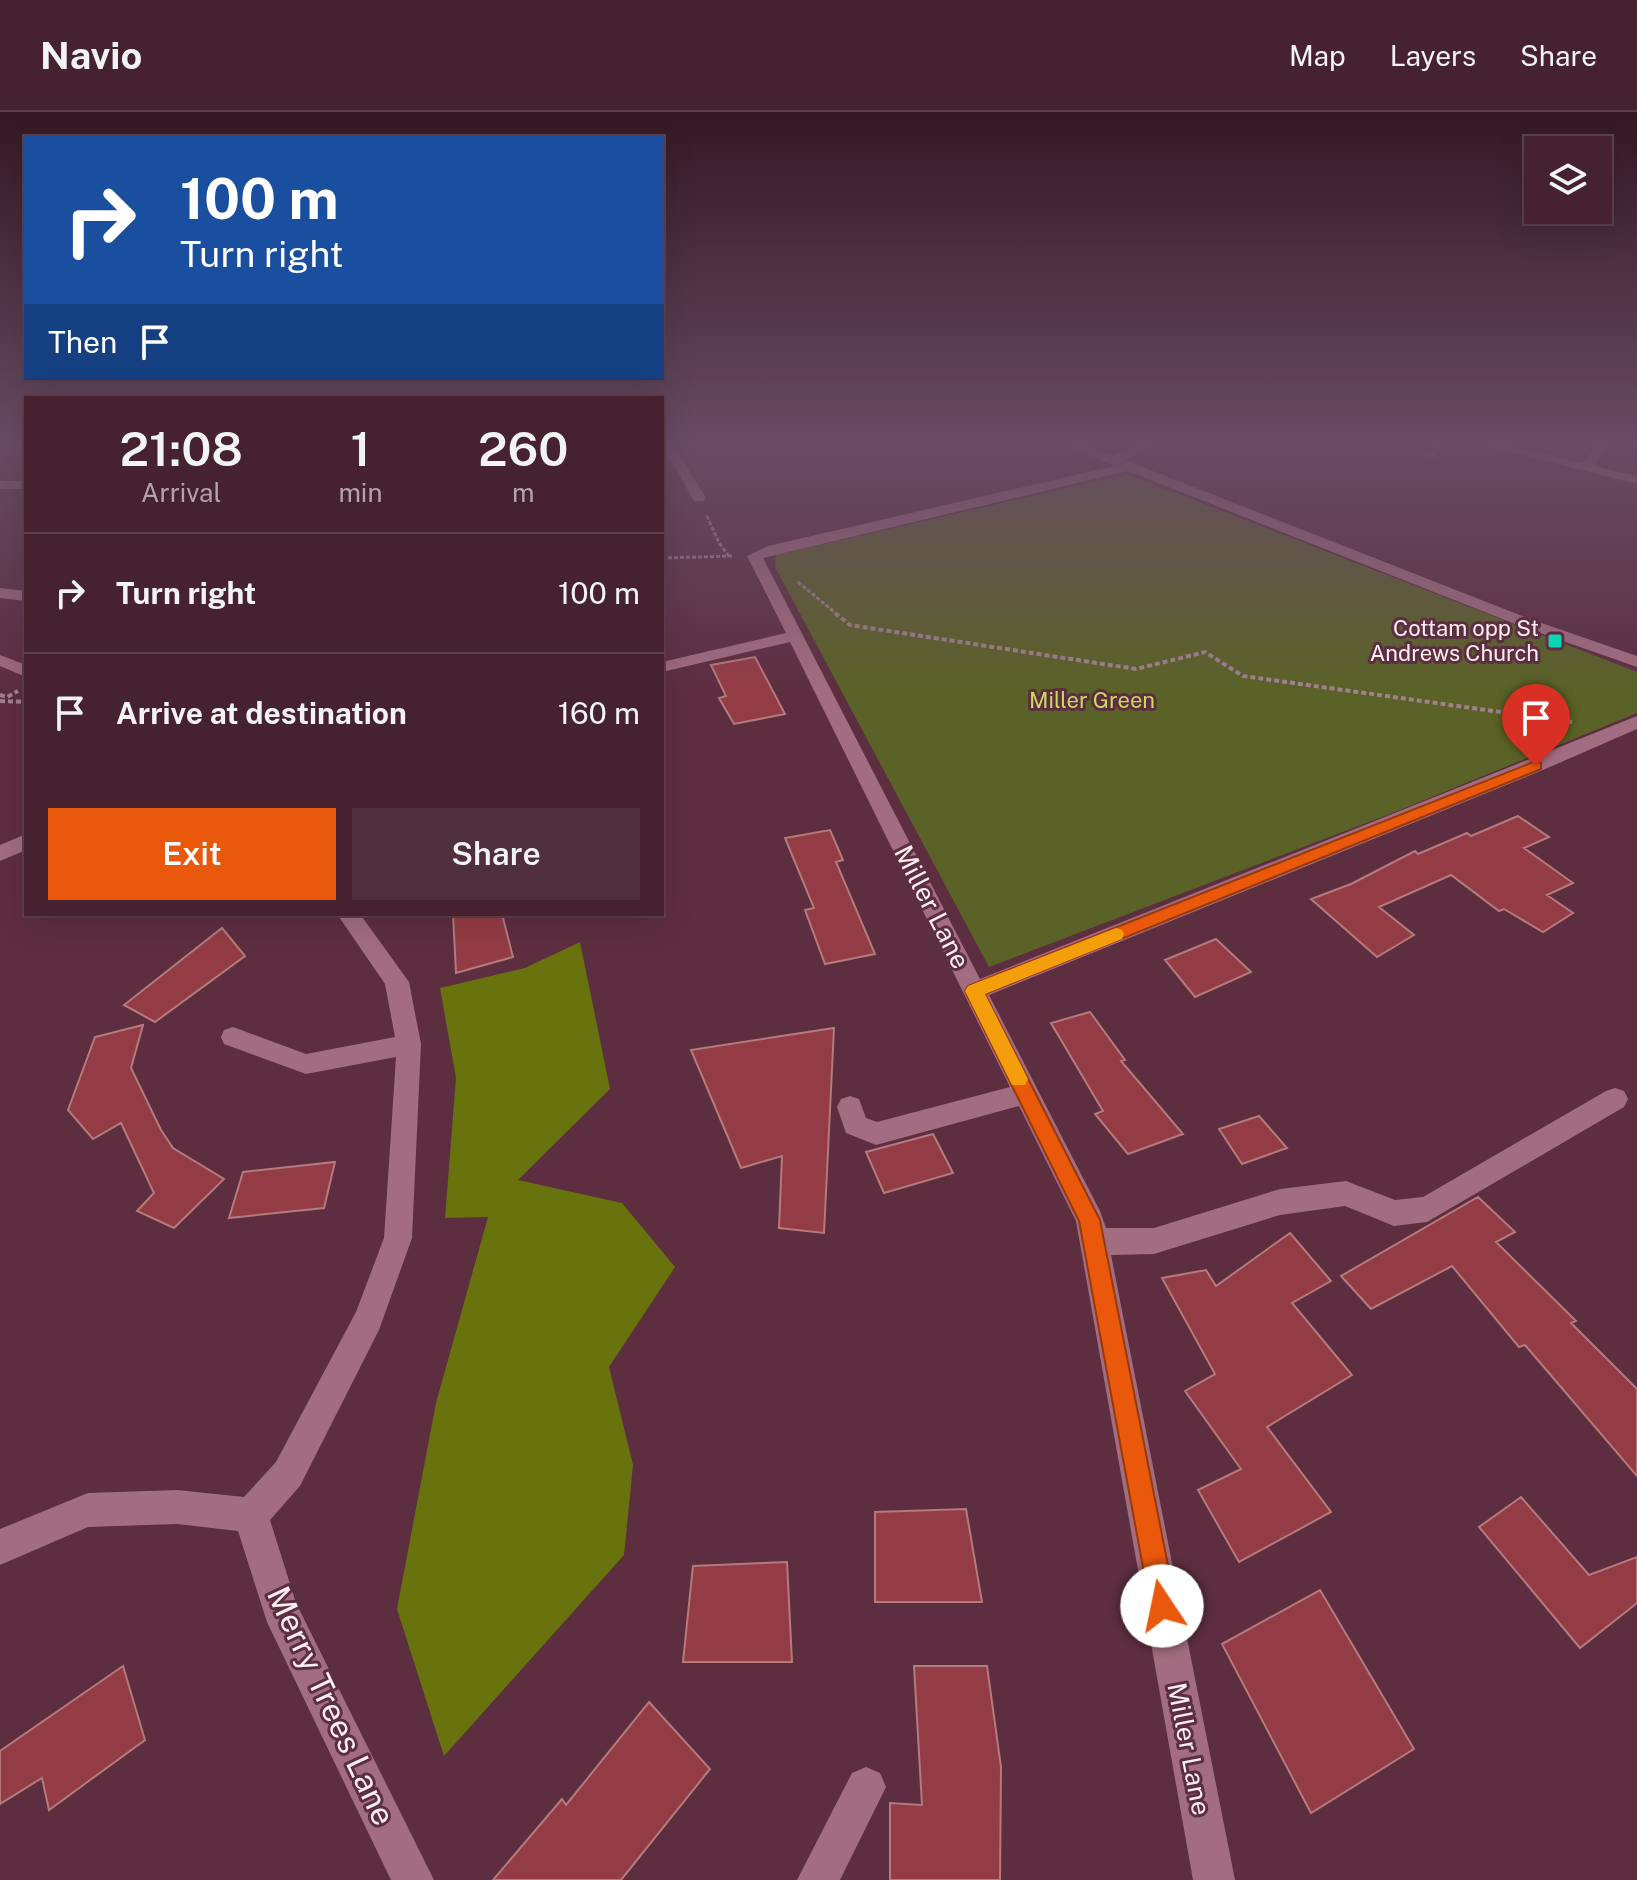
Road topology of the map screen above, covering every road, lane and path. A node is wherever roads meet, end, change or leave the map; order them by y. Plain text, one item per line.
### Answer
1 (712, 527) edge
2 (870, 527) edge
3 (1284, 527) edge
4 (742, 556) junction
5 (664, 558) edge
6 (0, 593) edge
7 (24, 596) edge
8 (795, 636) junction
9 (0, 660) edge
10 (1637, 662) edge
11 (664, 667) edge
12 (24, 671) edge
13 (0, 701) edge
14 (24, 702) edge
15 (1637, 722) edge
16 (1611, 734) junction
17 (24, 842) edge
18 (0, 854) edge
19 (349, 916) edge
20 (974, 991) junction
21 (233, 1037) dead end
22 (409, 1044) junction
23 (1026, 1093) junction
24 (1615, 1099) dead end
25 (850, 1107) dead end
26 (1094, 1242) junction
27 (251, 1515) junction
28 (0, 1547) edge
29 (866, 1787) dead end
30 (413, 1880) edge
31 (818, 1880) edge
32 (1214, 1880) edge

1 - 4 path
2 - 4 street
3 - 10 street
4 - 5 path
4 - 8 street, Miller Lane
4 - 16 path
6 - 7 street
8 - 11 street
8 - 20 street, Miller Lane
9 - 12 street
13 - 14 path
15 - 16 street
16 - 20 street
17 - 18 street
19 - 22 street
20 - 23 street, Miller Lane
21 - 22 street
22 - 27 street
23 - 25 street
23 - 26 street, Miller Lane
24 - 26 street
26 - 32 street, Miller Lane
27 - 28 street
27 - 30 street, Merry Trees Lane
29 - 31 street

